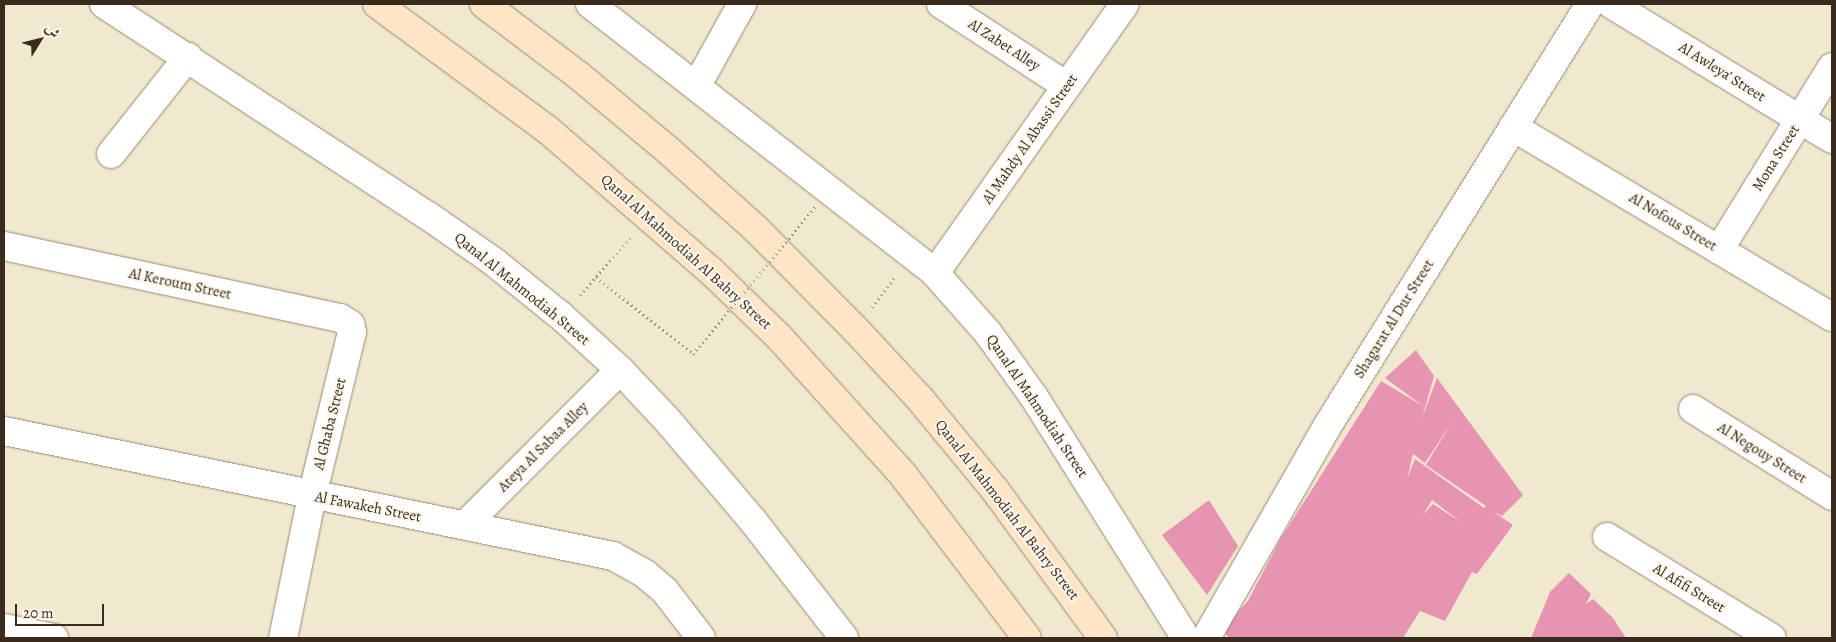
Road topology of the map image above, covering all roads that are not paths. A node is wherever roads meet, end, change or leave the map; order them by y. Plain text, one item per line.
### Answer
1 (104, 4) edge
2 (377, 4) edge
3 (484, 4) edge
4 (590, 4) edge
5 (742, 4) edge
6 (941, 4) edge
7 (1126, 4) edge
8 (1590, 4) edge
9 (1611, 4) edge
10 (188, 57) junction
11 (1832, 67) edge
12 (697, 85) junction
13 (1067, 86) junction
14 (1800, 119) junction
15 (1513, 127) junction
16 (1832, 139) edge
17 (110, 154) dead end
18 (4, 246) edge
19 (1719, 250) junction
20 (935, 274) junction
21 (1832, 317) edge
22 (352, 328) joint
23 (620, 370) junction
24 (1692, 410) dead end
25 (4, 431) edge
26 (312, 496) junction
27 (1832, 496) edge
28 (466, 525) junction
29 (1607, 537) dead end
30 (4, 628) edge
31 (54, 638) edge
32 (283, 638) edge
33 (701, 638) edge
34 (844, 638) edge
35 (1027, 638) edge
36 (1104, 638) edge
37 (1186, 638) edge
38 (1206, 638) edge
39 (1772, 638) edge

1 - 10 street, Qanal Al Mahmodiah Street
2 - 35 main road, Qanal Al Mahmodiah Al Bahry Street
3 - 36 main road, Qanal Al Mahmodiah Al Bahry Street
4 - 12 street, Qanal Al Mahmodiah Street
5 - 12 street
6 - 13 street, Al Zabet Alley
7 - 13 street, Al Mahdy Al Abassi Street
8 - 15 street, Shagarat Al Dur Street
9 - 14 street, Al Awleya' Street
10 - 17 street
10 - 23 street, Qanal Al Mahmodiah Street
11 - 14 street, Mona Street
12 - 20 street, Qanal Al Mahmodiah Street
13 - 20 street, Al Mahdy Al Abassi Street
14 - 16 street, Al Awleya' Street
14 - 19 street, Mona Street
15 - 19 street, Al Nofous Street
15 - 38 street, Shagarat Al Dur Street
18 - 22 street, Al Keroum Street
19 - 21 street, Al Nofous Street
20 - 37 street, Qanal Al Mahmodiah Street
22 - 26 street, Al Ghaba Street
23 - 28 street, Ateya Al Sabaa Alley
23 - 34 street, Qanal Al Mahmodiah Street
24 - 27 street, Al Negouy Street
25 - 26 street, Al Fawakeh Street
26 - 28 street, Al Fawakeh Street
26 - 32 street, Al Ghaba Street
28 - 33 street, Al Fawakeh Street
29 - 39 street, Al Afifi Street
30 - 31 street

